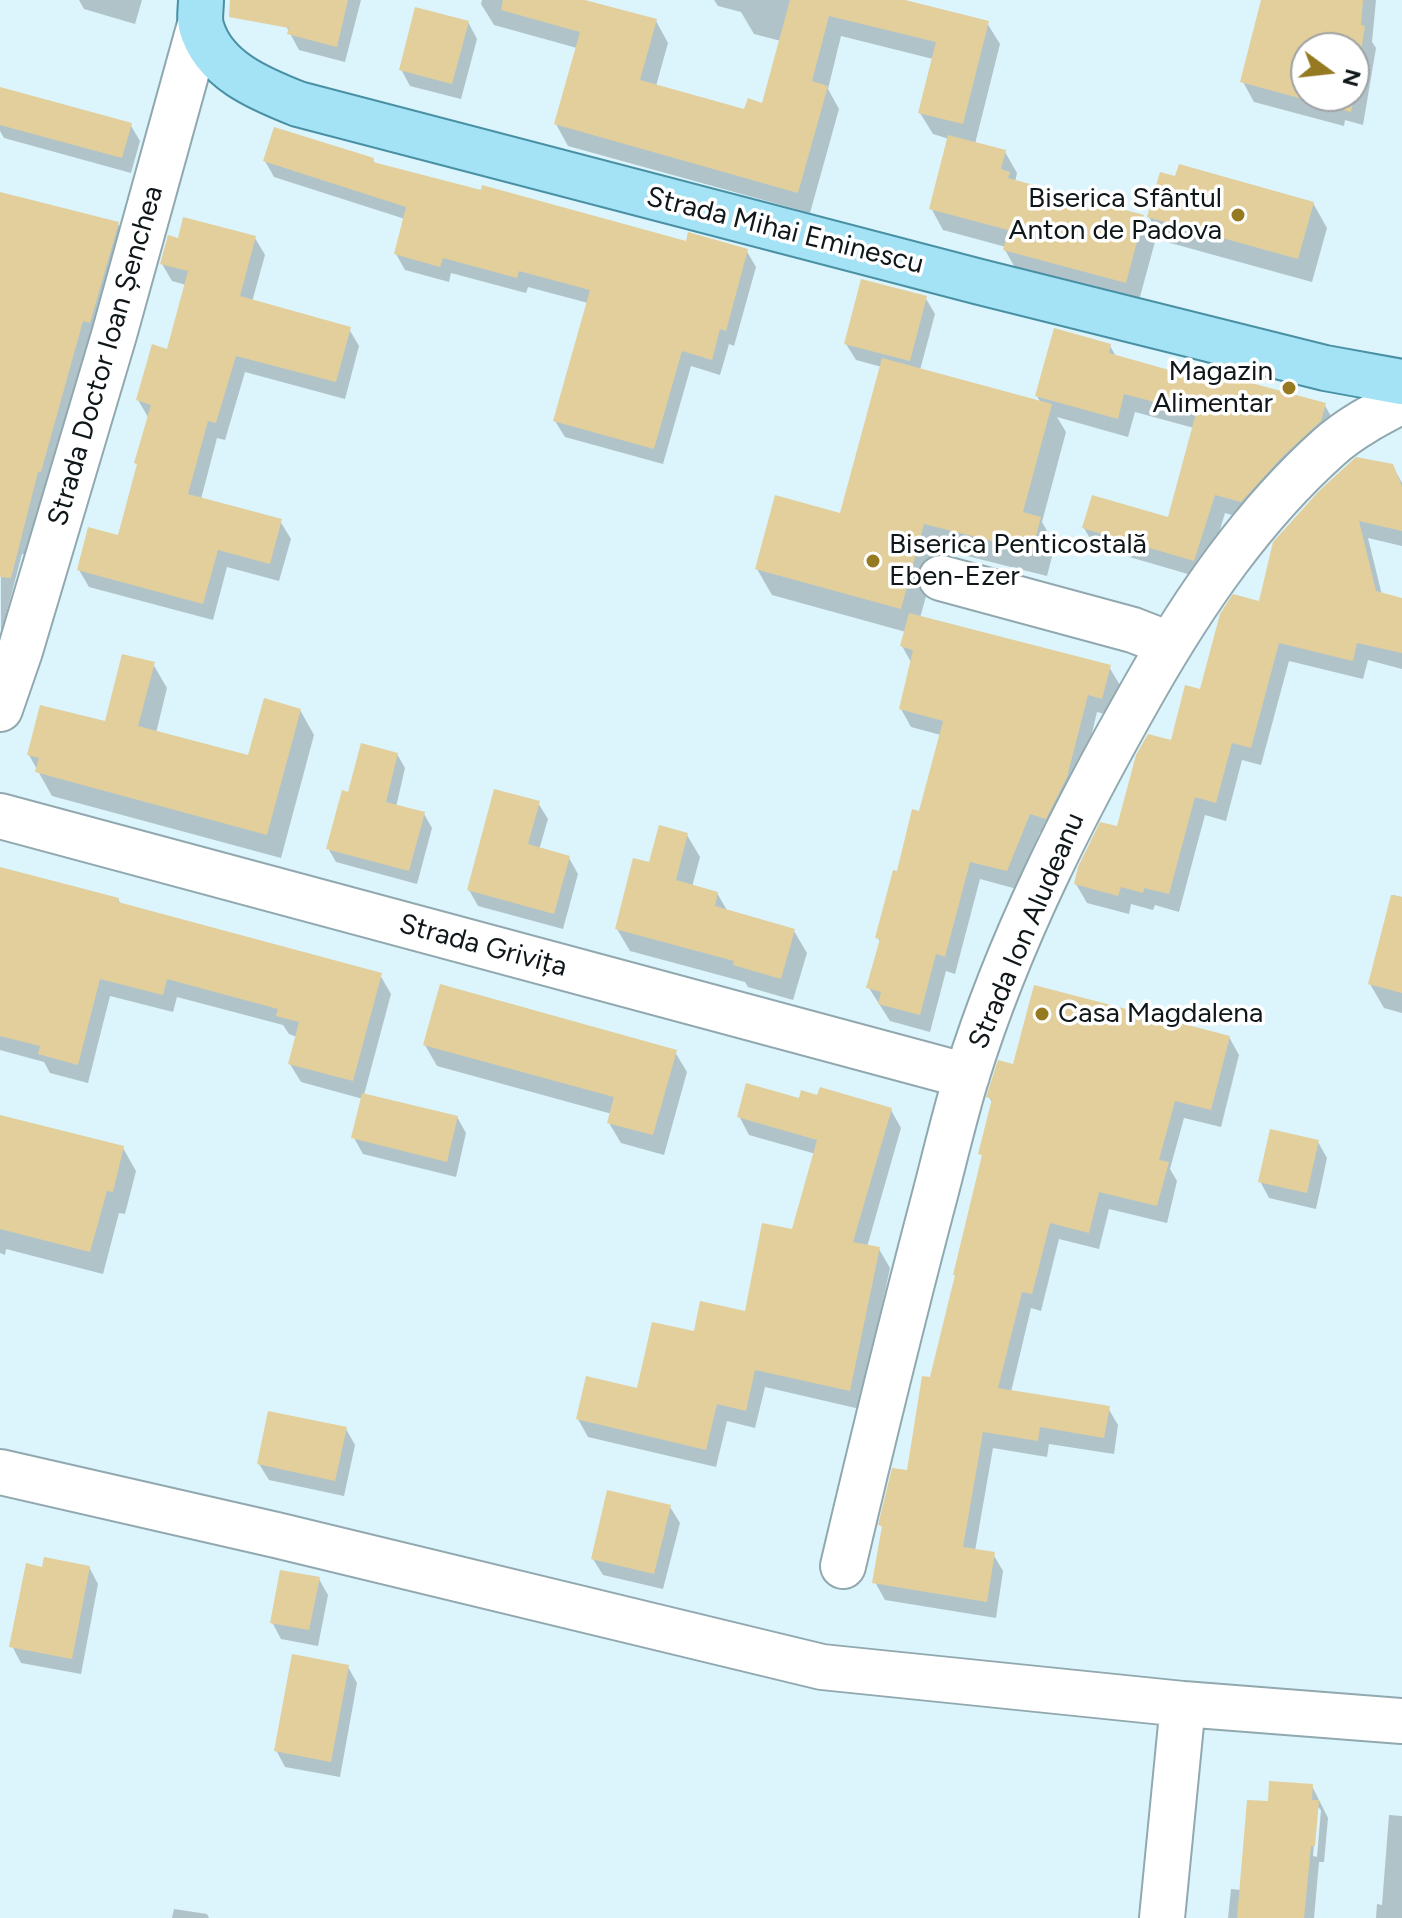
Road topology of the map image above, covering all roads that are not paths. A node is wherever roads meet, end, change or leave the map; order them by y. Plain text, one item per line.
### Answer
1 (201, 12) edge
2 (1402, 382) edge
3 (1402, 401) edge
4 (941, 578) dead end
5 (1169, 644) junction
6 (0, 709) edge
7 (0, 816) edge
8 (967, 1076) junction
9 (0, 1472) edge
10 (843, 1566) dead end
11 (1183, 1704) junction
12 (1402, 1721) edge
13 (1162, 1918) edge

1 - 2 main road, Strada Mihai Eminescu
1 - 6 street, Strada Doctor Ioan Șenchea
3 - 5 street, Strada Ion Aludeanu
4 - 5 street
5 - 8 street, Strada Ion Aludeanu
7 - 8 street, Strada Grivița
8 - 10 street, Strada Ion Aludeanu
9 - 11 street
11 - 12 street
11 - 13 street

